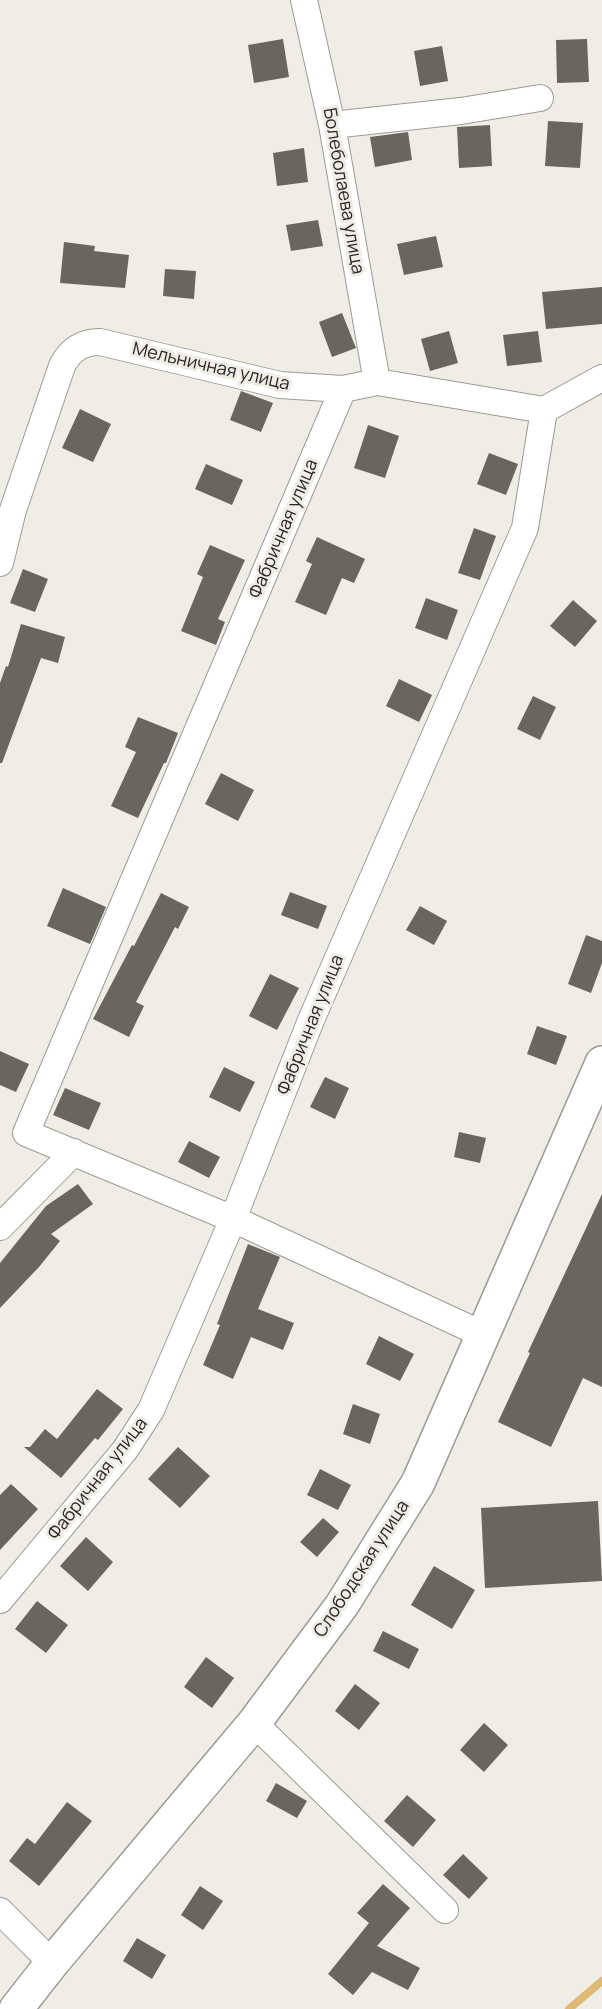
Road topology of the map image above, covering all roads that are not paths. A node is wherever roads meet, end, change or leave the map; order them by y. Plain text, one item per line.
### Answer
1 (304, 0) edge
2 (540, 98) dead end
3 (332, 125) junction
4 (602, 378) edge
5 (377, 382) junction
6 (343, 389) junction
7 (544, 410) junction
8 (0, 563) edge
9 (602, 1063) edge
10 (74, 1152) junction
11 (233, 1219) junction
12 (0, 1227) edge
13 (484, 1335) junction
14 (0, 1600) edge
15 (254, 1723) junction
16 (445, 1910) dead end
17 (0, 1911) edge
18 (52, 1963) junction
19 (16, 2009) edge

1 - 3 street, Болеболаева улица
2 - 3 street
3 - 5 street, Болеболаева улица
4 - 7 street
5 - 6 street, Мельничная улица
5 - 7 street, Мельничная улица
6 - 8 street, Мельничная улица
6 - 10 street, Фабричная улица
7 - 11 street, Фабричная улица
9 - 13 street, Слободская улица
10 - 11 street
10 - 12 street
11 - 13 street
11 - 14 street, Фабричная улица
13 - 15 street, Слободская улица
15 - 16 street
15 - 18 street, Слободская улица
17 - 18 street
18 - 19 street, Слободская улица

